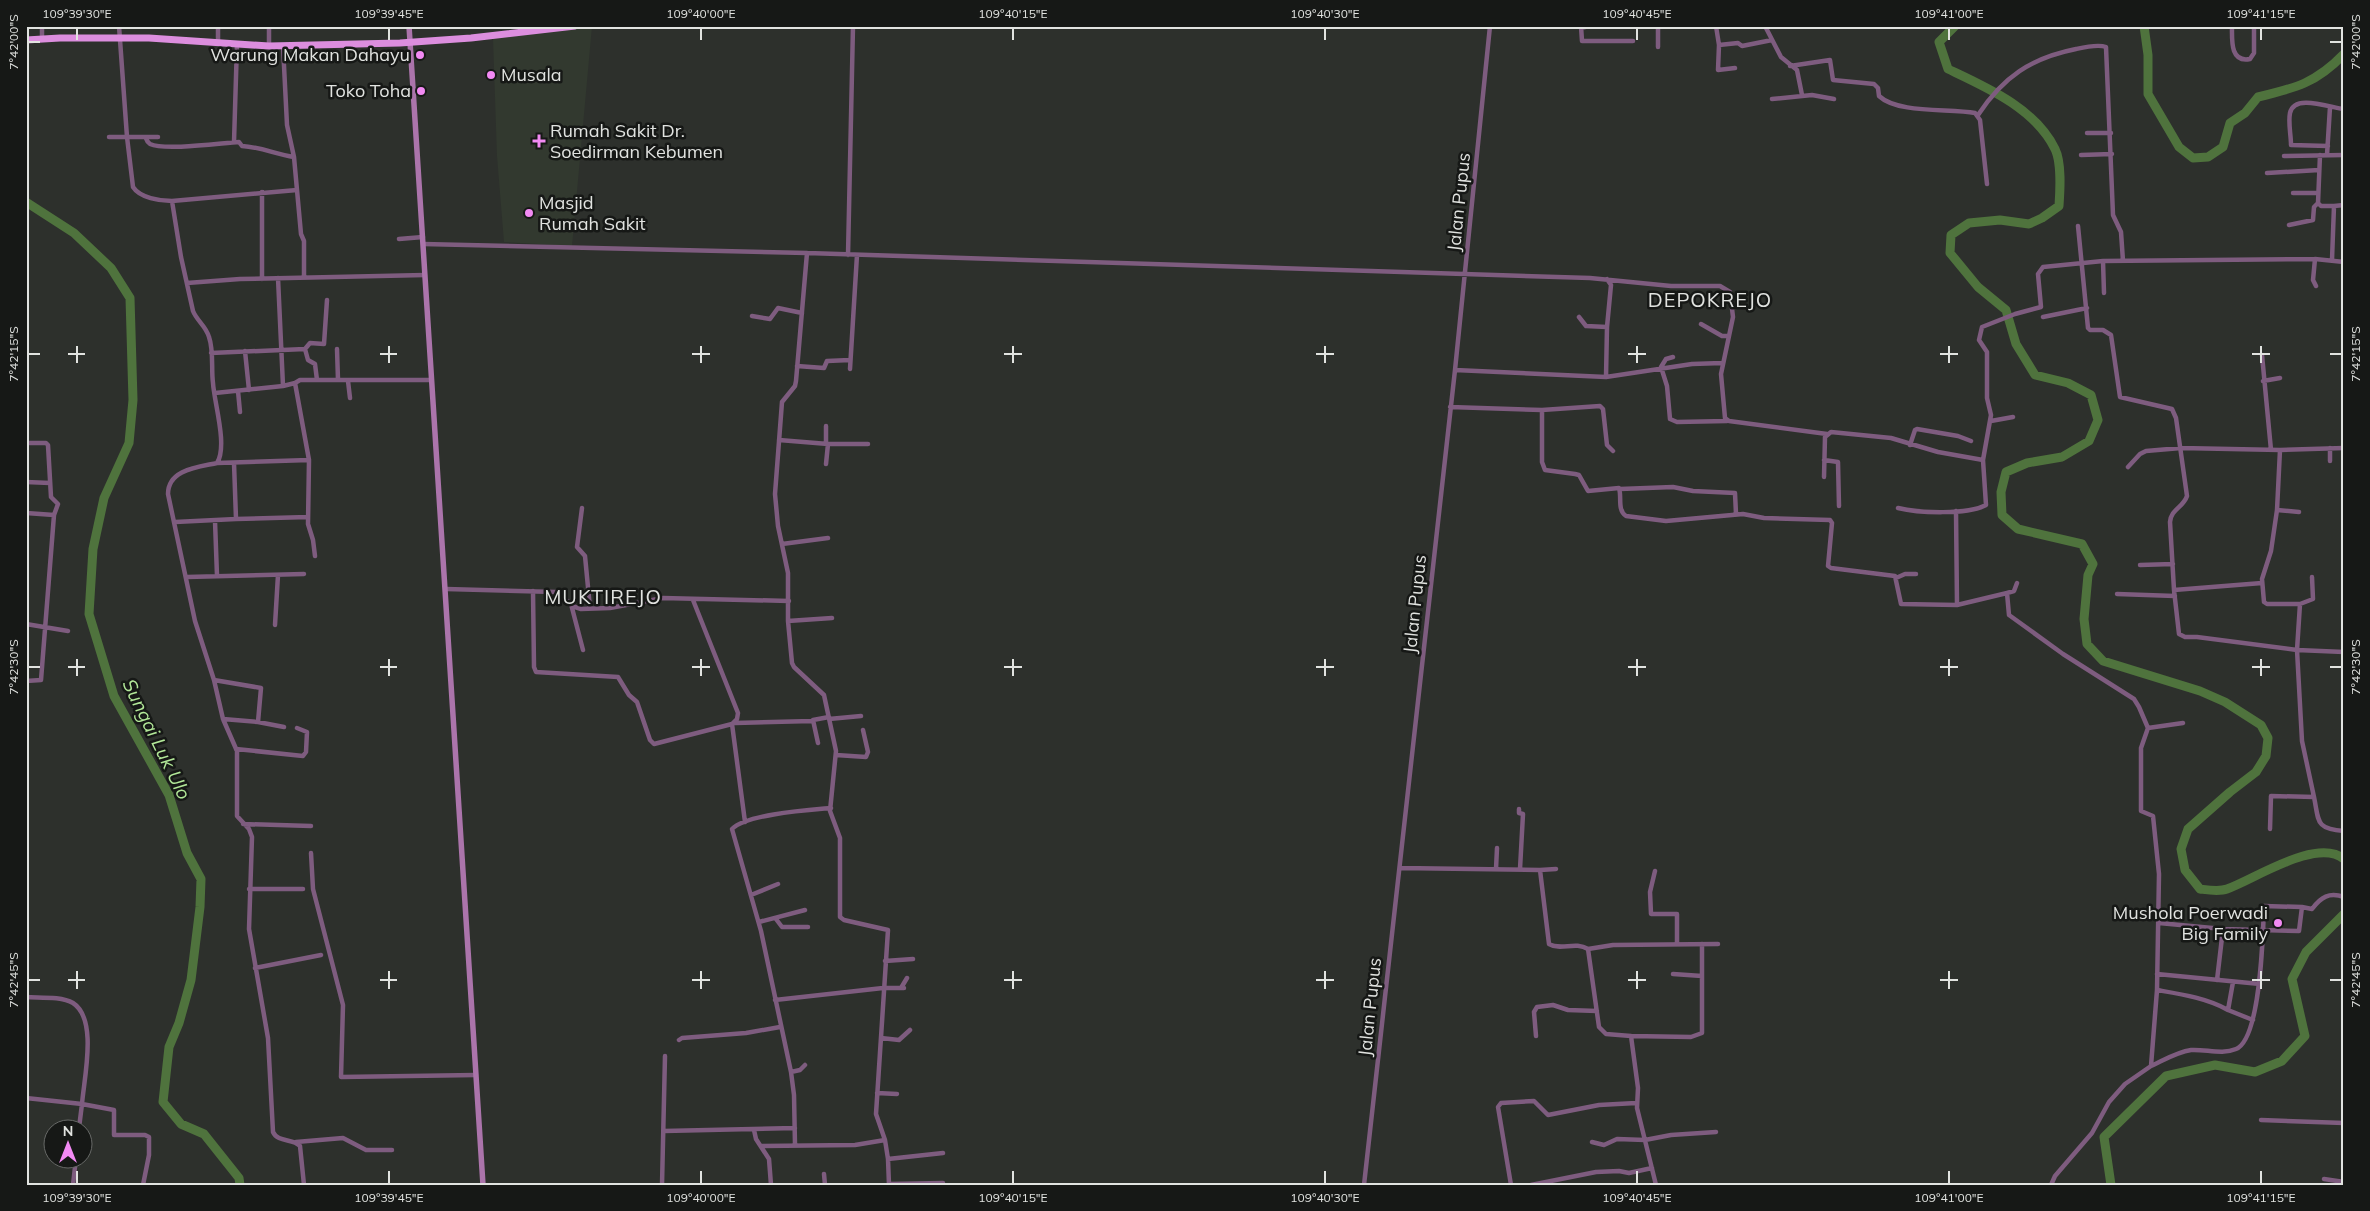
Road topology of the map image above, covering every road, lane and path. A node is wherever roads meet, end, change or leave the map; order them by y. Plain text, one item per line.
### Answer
1 (42, 26) edge
2 (118, 26) edge
3 (218, 26) edge
4 (269, 26) edge
5 (409, 26) edge
6 (575, 26) edge
7 (853, 26) edge
8 (1490, 26) edge
9 (1589, 26) edge
10 (1658, 26) edge
11 (1716, 26) edge
12 (1765, 26) edge
13 (2232, 26) edge
14 (1581, 27) edge
15 (2254, 29) dead end
16 (42, 38) junction
17 (120, 39) junction
18 (26, 40) edge
19 (1772, 40) junction
20 (218, 41) junction
21 (1632, 41) dead end
22 (410, 42) junction
23 (237, 44) junction
24 (1718, 45) junction
25 (269, 46) junction
26 (283, 46) junction
27 (1658, 47) dead end
28 (1790, 66) junction
29 (1735, 68) dead end
30 (1802, 95) junction
31 (1834, 98) dead end
32 (1772, 99) dead end
33 (2330, 107) junction
34 (2344, 109) edge
35 (1978, 115) junction
36 (2087, 133) dead end
37 (2111, 133) junction
38 (109, 137) dead end
39 (158, 137) dead end
40 (126, 138) junction
41 (146, 138) junction
42 (234, 142) junction
43 (2328, 146) junction
44 (2112, 154) junction
45 (2327, 154) junction
46 (2081, 155) dead end
47 (2320, 155) junction
48 (2344, 155) edge
49 (2284, 156) dead end
50 (294, 157) junction
51 (2319, 170) junction
52 (2266, 173) dead end
53 (1987, 184) dead end
54 (297, 190) junction
55 (262, 192) junction
56 (2293, 193) dead end
57 (2318, 193) junction
58 (172, 200) junction
59 (2318, 203) junction
60 (2344, 204) edge
61 (2334, 206) junction
62 (2289, 225) dead end
63 (2078, 226) dead end
64 (400, 239) dead end
65 (423, 240) junction
66 (806, 253) junction
67 (848, 255) junction
68 (857, 255) junction
69 (2315, 259) junction
70 (2332, 260) junction
71 (2103, 261) junction
72 (2123, 261) junction
73 (2344, 262) edge
74 (2081, 264) junction
75 (424, 275) junction
76 (1465, 275) junction
77 (304, 277) junction
78 (278, 278) junction
79 (262, 279) junction
80 (1607, 279) junction
81 (187, 283) junction
82 (2316, 286) dead end
83 (2104, 293) dead end
84 (326, 300) dead end
85 (2087, 308) junction
86 (802, 313) junction
87 (752, 316) dead end
88 (1579, 317) dead end
89 (2043, 317) dead end
90 (1700, 324) dead end
91 (1607, 327) junction
92 (1729, 336) junction
93 (280, 349) junction
94 (302, 349) junction
95 (337, 349) dead end
96 (245, 351) junction
97 (211, 353) junction
98 (2262, 355) dead end
99 (1672, 357) dead end
100 (850, 360) junction
101 (1722, 363) junction
102 (797, 366) junction
103 (1661, 367) junction
104 (850, 369) dead end
105 (1455, 370) junction
106 (1606, 377) junction
107 (2280, 378) dead end
108 (317, 380) junction
109 (338, 380) junction
110 (431, 380) junction
111 (348, 381) junction
112 (2263, 381) junction
113 (295, 383) junction
114 (283, 386) junction
115 (249, 390) junction
116 (238, 391) junction
117 (216, 392) junction
118 (350, 398) dead end
119 (1450, 407) junction
120 (1542, 410) junction
121 (240, 412) dead end
122 (2014, 417) dead end
123 (1729, 421) junction
124 (1991, 423) junction
125 (826, 426) dead end
126 (1826, 434) junction
127 (779, 440) junction
128 (1971, 441) dead end
129 (26, 443) edge
130 (827, 444) junction
131 (868, 444) dead end
132 (1910, 444) junction
133 (2181, 448) junction
134 (2330, 448) junction
135 (2344, 448) edge
136 (2271, 450) junction
137 (2280, 450) junction
138 (1613, 451) dead end
139 (309, 460) junction
140 (1824, 460) junction
141 (1983, 460) junction
142 (2330, 461) dead end
143 (217, 463) junction
144 (234, 463) junction
145 (826, 464) dead end
146 (2128, 467) dead end
147 (1824, 477) dead end
148 (26, 482) edge
149 (50, 483) junction
150 (1620, 489) junction
151 (1839, 506) dead end
152 (582, 508) dead end
153 (1898, 508) dead end
154 (2277, 510) junction
155 (1956, 511) junction
156 (2298, 512) dead end
157 (26, 513) edge
158 (1736, 514) junction
159 (54, 515) junction
160 (308, 517) junction
161 (236, 520) junction
162 (215, 521) junction
163 (175, 522) junction
164 (828, 538) dead end
165 (782, 544) junction
166 (315, 556) dead end
167 (2173, 564) junction
168 (2140, 565) dead end
169 (304, 574) dead end
170 (1916, 574) dead end
171 (278, 575) junction
172 (217, 576) junction
173 (187, 577) junction
174 (2312, 577) dead end
175 (1896, 578) junction
176 (2017, 583) dead end
177 (2262, 583) junction
178 (446, 589) junction
179 (2174, 590) junction
180 (533, 591) junction
181 (2007, 593) junction
182 (2117, 594) dead end
183 (2175, 596) junction
184 (693, 600) junction
185 (788, 601) junction
186 (570, 603) junction
187 (2300, 604) junction
188 (1956, 605) junction
189 (590, 608) junction
190 (832, 618) dead end
191 (788, 621) junction
192 (26, 624) edge
193 (274, 626) dead end
194 (46, 628) junction
195 (68, 631) dead end
196 (584, 650) dead end
197 (2298, 650) junction
198 (2344, 652) edge
199 (214, 680) junction
200 (26, 681) edge
201 (861, 716) dead end
202 (829, 718) junction
203 (223, 719) junction
204 (812, 721) junction
205 (258, 722) junction
206 (2184, 723) dead end
207 (733, 724) junction
208 (284, 726) dead end
209 (297, 728) dead end
210 (2148, 728) junction
211 (863, 730) dead end
212 (818, 743) dead end
213 (236, 749) junction
214 (836, 755) junction
215 (2314, 797) junction
216 (831, 808) junction
217 (1519, 809) dead end
218 (745, 822) junction
219 (243, 824) junction
220 (311, 826) dead end
221 (2270, 829) dead end
222 (2344, 830) edge
223 (1497, 848) dead end
224 (311, 853) dead end
225 (1400, 868) junction
226 (1496, 869) junction
227 (1520, 869) junction
228 (1556, 869) dead end
229 (1540, 870) junction
230 (1655, 871) dead end
231 (778, 884) dead end
232 (249, 889) junction
233 (303, 889) dead end
234 (751, 895) junction
235 (2344, 897) edge
236 (2302, 907) junction
237 (805, 910) dead end
238 (776, 919) junction
239 (759, 922) junction
240 (2159, 923) junction
241 (808, 926) dead end
242 (2223, 928) junction
243 (2262, 929) junction
244 (1677, 944) junction
245 (1702, 944) junction
246 (1718, 944) dead end
247 (1588, 949) junction
248 (321, 955) dead end
249 (914, 959) dead end
250 (885, 961) junction
251 (255, 968) junction
252 (1673, 974) dead end
253 (2156, 974) junction
254 (1702, 976) junction
255 (907, 978) dead end
256 (2217, 980) junction
257 (2233, 982) junction
258 (2260, 984) junction
259 (883, 988) junction
260 (2156, 990) junction
261 (26, 998) edge
262 (775, 1000) junction
263 (1597, 1010) junction
264 (2228, 1010) junction
265 (2252, 1020) junction
266 (780, 1027) junction
267 (910, 1030) dead end
268 (1536, 1036) dead end
269 (1631, 1036) junction
270 (881, 1038) junction
271 (679, 1040) dead end
272 (665, 1056) dead end
273 (804, 1065) dead end
274 (2151, 1066) junction
275 (791, 1072) junction
276 (476, 1075) junction
277 (877, 1093) junction
278 (897, 1094) dead end
279 (26, 1098) edge
280 (1636, 1103) junction
281 (82, 1104) junction
282 (80, 1118) edge
283 (2261, 1120) dead end
284 (2344, 1123) edge
285 (795, 1128) junction
286 (754, 1130) junction
287 (664, 1131) junction
288 (1716, 1132) dead end
289 (885, 1140) junction
290 (1645, 1140) junction
291 (295, 1142) junction
292 (1592, 1142) dead end
293 (795, 1145) junction
294 (761, 1146) junction
295 (392, 1150) dead end
296 (943, 1153) dead end
297 (888, 1159) junction
298 (75, 1168) edge
299 (1652, 1168) junction
300 (824, 1174) dead end
301 (2324, 1179) dead end
302 (2344, 1182) edge
303 (943, 1183) dead end
304 (889, 1184) edge
305 (915, 1184) edge
306 (73, 1185) edge
307 (143, 1185) edge
308 (304, 1185) edge
309 (483, 1185) edge
310 (662, 1185) edge
311 (771, 1185) edge
312 (825, 1185) edge
313 (1364, 1185) edge
314 (1510, 1185) edge
315 (1531, 1185) edge
316 (1656, 1185) edge
317 (2050, 1185) edge

1 - 16 street
2 - 17 street
3 - 20 street
4 - 25 street
5 - 22 main road
6 - 22 highway
7 - 67 street
8 - 76 street, Jalan Pupus
9 - 14 street
10 - 27 street
11 - 24 street
12 - 19 street
13 - 15 street
14 - 21 street
16 - 17 highway
16 - 18 highway
17 - 20 highway
17 - 40 street
19 - 24 street
19 - 28 street
20 - 23 highway
22 - 26 highway
22 - 65 main road
23 - 25 highway
23 - 42 street
24 - 29 street
25 - 26 highway
26 - 50 street
28 - 30 street
28 - 35 street
30 - 31 street
30 - 32 street
33 - 34 street
33 - 43 street
33 - 43 street
35 - 37 street
35 - 53 street
36 - 37 street
37 - 44 street
38 - 40 street
39 - 41 street
40 - 41 street
40 - 58 street
41 - 42 street
42 - 50 street
43 - 45 street
44 - 46 street
44 - 72 street
45 - 47 street
45 - 48 street
47 - 49 street
47 - 51 street
50 - 54 street
51 - 52 street
51 - 57 street
54 - 55 street
54 - 77 street
55 - 58 street
55 - 79 street
56 - 57 street
57 - 59 street
58 - 81 street
59 - 61 street
59 - 62 street
60 - 61 street
61 - 70 street
63 - 74 street
64 - 65 street
65 - 66 street
65 - 75 main road
66 - 67 street
66 - 86 street
67 - 68 street
68 - 76 street
68 - 100 street
69 - 70 street
69 - 72 street
69 - 82 street
70 - 73 street
71 - 72 street
71 - 74 street
71 - 83 street
74 - 85 street
74 - 124 street
75 - 77 street
75 - 110 main road
76 - 80 street
76 - 105 street, Jalan Pupus
77 - 78 street
78 - 79 street
78 - 93 street
79 - 81 street
80 - 91 street
80 - 92 street
81 - 97 street
84 - 94 street
85 - 89 street
85 - 133 street
86 - 87 street
86 - 102 street
88 - 91 street
90 - 92 street
91 - 106 street
92 - 101 street
93 - 94 street
93 - 96 street
93 - 114 street
94 - 108 street
95 - 109 street
96 - 97 street
96 - 115 street
97 - 117 street
98 - 112 street
99 - 103 street
100 - 102 street
100 - 104 street
101 - 103 street
101 - 123 street
102 - 127 street
103 - 106 street
103 - 123 street
105 - 106 street
105 - 119 street, Jalan Pupus
107 - 112 street
108 - 109 street
108 - 113 street
109 - 111 street
110 - 111 street
110 - 178 main road
111 - 118 street
112 - 136 street
113 - 114 street
113 - 139 street
114 - 115 street
115 - 116 street
116 - 117 street
116 - 121 street
117 - 143 street
119 - 120 street
119 - 225 street, Jalan Pupus
120 - 138 street
120 - 150 street
122 - 124 street
123 - 126 street
124 - 141 street
125 - 130 street
126 - 132 street
126 - 140 street
127 - 130 street
127 - 165 street
128 - 132 street
129 - 149 street
130 - 131 street
130 - 145 street
132 - 141 street
133 - 136 street
133 - 146 street
133 - 167 street
134 - 135 street
134 - 137 street
134 - 142 street
136 - 137 street
137 - 154 street
139 - 144 street
139 - 160 street
140 - 147 street
140 - 151 street
141 - 155 street
143 - 144 street
143 - 163 street
144 - 161 street
148 - 149 street
149 - 159 street
150 - 158 street
150 - 158 street
152 - 189 street
153 - 155 street
154 - 156 street
154 - 177 street
155 - 188 street
157 - 159 street
158 - 175 street
159 - 194 street
160 - 161 street
160 - 166 street
161 - 162 street
162 - 163 street
162 - 172 street
163 - 173 street
164 - 165 street
165 - 185 street
167 - 168 street
167 - 179 street
169 - 171 street
170 - 175 street
171 - 172 street
171 - 193 street
172 - 173 street
173 - 199 street
174 - 187 street
175 - 188 street
176 - 181 street
177 - 179 street
177 - 187 street
178 - 180 street
178 - 276 main road
179 - 183 street
180 - 186 street
180 - 207 street
181 - 188 street
181 - 210 street
182 - 183 street
183 - 197 street
184 - 185 street
184 - 189 street
184 - 207 street
185 - 191 street
186 - 189 street
186 - 196 street
187 - 197 street
190 - 191 street
191 - 202 street
192 - 194 street
194 - 195 street
194 - 200 street
197 - 198 street
197 - 215 street
199 - 203 street
199 - 205 street
201 - 202 street
202 - 204 street
202 - 214 street
203 - 205 street
203 - 213 street
204 - 207 street
204 - 212 street
205 - 208 street
206 - 210 street
207 - 218 street
209 - 213 street
210 - 240 street
211 - 214 street
213 - 219 street
214 - 216 street
215 - 221 street
215 - 222 street
216 - 218 street
216 - 250 street
217 - 227 street
218 - 234 street
219 - 220 street
219 - 232 street
223 - 226 street
224 - 276 street
225 - 226 street
225 - 313 street, Jalan Pupus
226 - 227 street
227 - 229 street
228 - 229 street
229 - 247 street
230 - 244 street
231 - 234 street
232 - 233 street
232 - 251 street
234 - 239 street
235 - 236 street
236 - 243 street
236 - 243 street
237 - 238 street
238 - 239 street
238 - 241 street
239 - 262 street
240 - 242 street
240 - 253 street
242 - 243 street
242 - 256 street
243 - 258 street
244 - 245 street
244 - 247 street
245 - 246 street
245 - 254 street
247 - 263 street
248 - 251 street
249 - 250 street
250 - 259 street
251 - 291 street
252 - 254 street
253 - 256 street
253 - 260 street
254 - 269 street
255 - 259 street
256 - 257 street
257 - 258 street
257 - 264 street
258 - 265 street
259 - 262 street
259 - 270 street
260 - 264 street
260 - 274 street
261 - 281 street
262 - 266 street
263 - 268 street
263 - 269 street
264 - 265 street
265 - 274 street
266 - 271 street
266 - 275 street
267 - 270 street
269 - 280 street
270 - 277 street
272 - 287 street
273 - 275 street
274 - 317 street
275 - 285 street
276 - 309 main road
277 - 278 street
277 - 289 street
279 - 281 street
280 - 290 street
280 - 314 street
281 - 282 street
281 - 307 street
283 - 284 street
285 - 286 street
285 - 293 street
286 - 287 street
286 - 294 street
287 - 310 street
288 - 290 street
289 - 293 street
289 - 297 street
290 - 292 street
290 - 299 street
291 - 295 street
291 - 308 street
293 - 294 street
294 - 311 street
296 - 297 street
297 - 304 street
298 - 306 street
299 - 315 street
299 - 316 street
300 - 312 street
301 - 302 street
303 - 305 street
304 - 305 street

